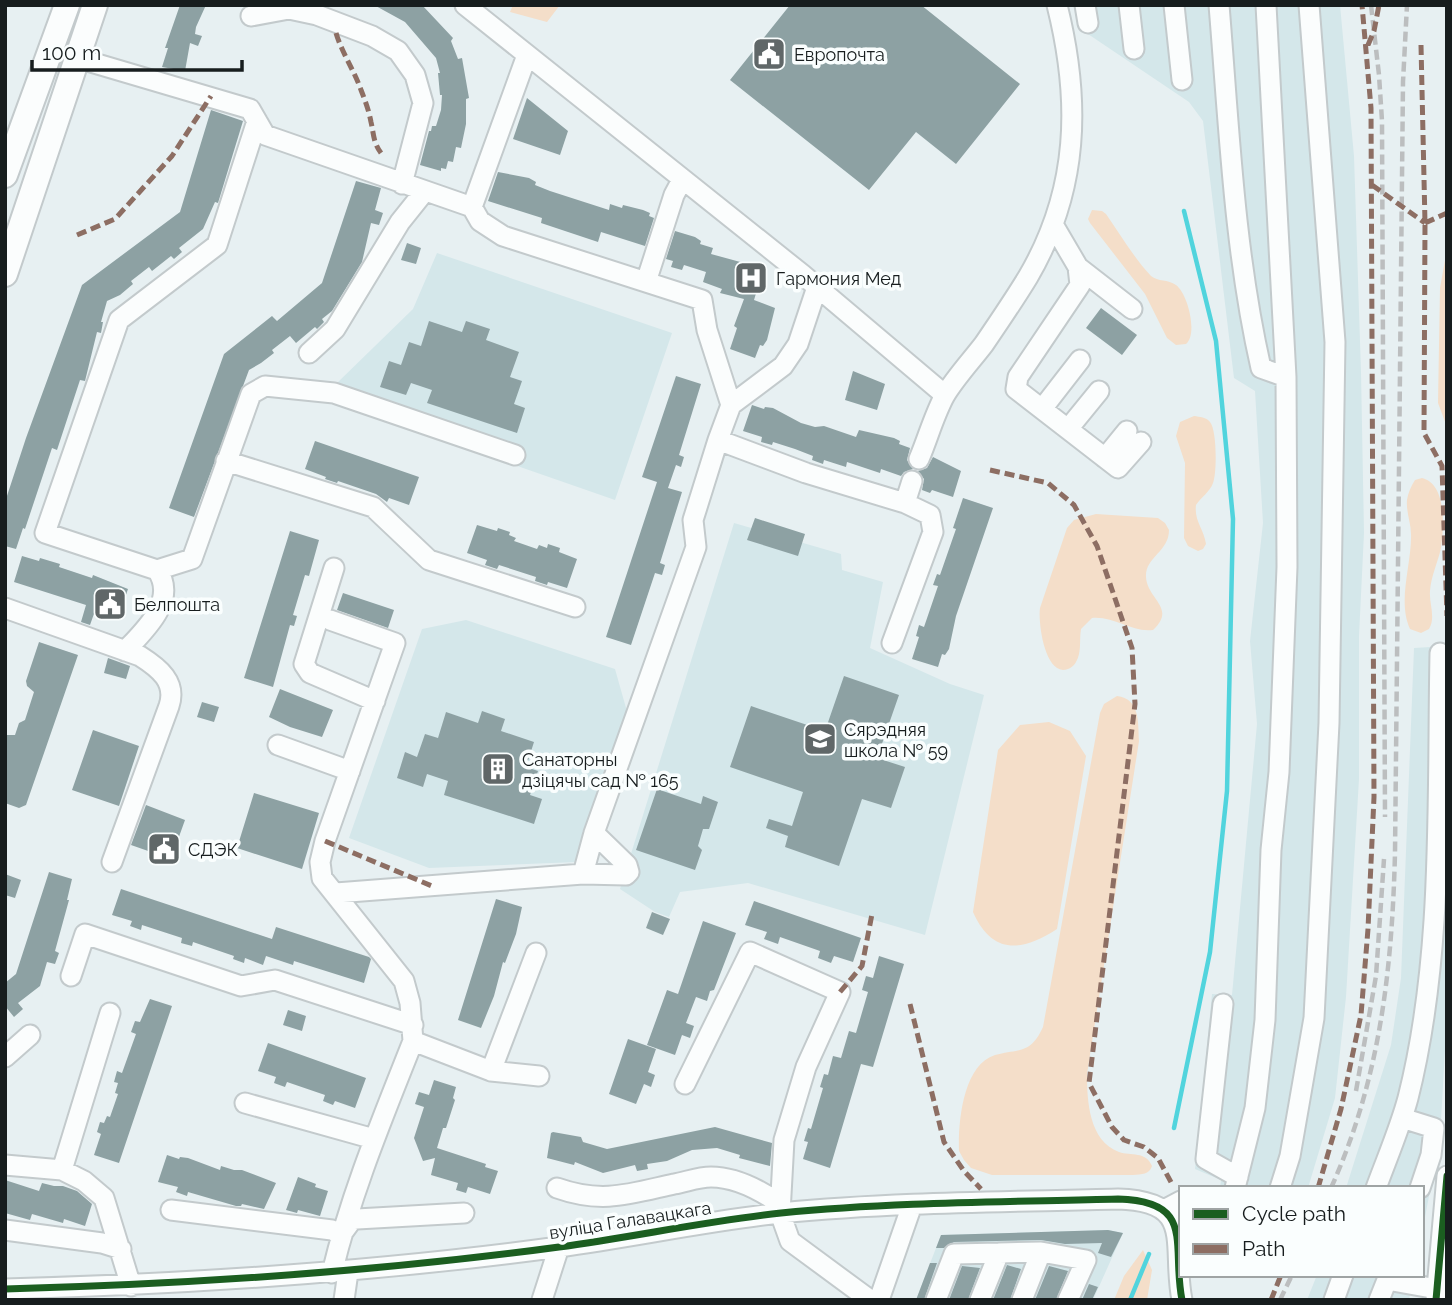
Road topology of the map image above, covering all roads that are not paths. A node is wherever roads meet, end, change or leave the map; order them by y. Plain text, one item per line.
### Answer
1 (67, 5) edge
2 (95, 5) edge
3 (465, 5) edge
4 (1057, 5) edge
5 (1129, 5) edge
6 (1174, 5) edge
7 (1219, 5) edge
8 (1266, 5) edge
9 (1309, 5) edge
10 (251, 16) dead end
11 (1134, 49) dead end
12 (527, 55) junction
13 (76, 58) junction
14 (1182, 80) dead end
15 (257, 121) junction
16 (5, 175) edge
17 (682, 180) junction
18 (402, 184) junction
19 (424, 192) junction
20 (472, 207) junction
21 (1054, 226) junction
22 (1078, 267) junction
23 (5, 274) edge
24 (646, 282) junction
25 (817, 287) junction
26 (1132, 309) dead end
27 (309, 353) dead end
28 (1080, 360) dead end
29 (1286, 376) junction
30 (1099, 391) dead end
31 (946, 395) junction
32 (731, 405) junction
33 (1042, 409) junction
34 (1068, 429) junction
35 (1134, 437) dead end
36 (718, 440) junction
37 (515, 455) dead end
38 (919, 459) dead end
39 (226, 461) junction
40 (912, 481) dead end
41 (905, 503) junction
42 (334, 568) dead end
43 (157, 570) junction
44 (575, 607) dead end
45 (5, 608) edge
46 (330, 620) dead end
47 (892, 643) dead end
48 (125, 651) junction
49 (1440, 653) dead end
50 (375, 701) junction
51 (278, 745) dead end
52 (350, 771) junction
53 (594, 833) junction
54 (112, 862) dead end
55 (583, 874) junction
56 (336, 893) junction
57 (536, 953) dead end
58 (71, 976) dead end
59 (1223, 1004) dead end
60 (110, 1013) dead end
61 (413, 1033) junction
62 (30, 1035) dead end
63 (5, 1058) edge
64 (491, 1071) junction
65 (539, 1076) dead end
66 (685, 1084) dead end
67 (245, 1103) dead end
68 (1402, 1118) junction
69 (374, 1139) junction
70 (5, 1165) edge
71 (62, 1170) junction
72 (1447, 1177) edge
73 (1236, 1182) edge
74 (1281, 1186) edge
75 (1377, 1186) edge
76 (1421, 1186) edge
77 (557, 1188) dead end
78 (912, 1205) junction
79 (1172, 1205) edge
80 (780, 1209) junction
81 (171, 1210) dead end
82 (464, 1213) dead end
83 (5, 1230) edge
84 (341, 1235) junction
85 (559, 1247) junction
86 (121, 1249) junction
87 (1041, 1252) junction
88 (999, 1253) junction
89 (1179, 1266) edge
90 (340, 1273) junction
91 (1180, 1277) edge
92 (1342, 1277) edge
93 (1388, 1278) edge
94 (131, 1286) junction
95 (5, 1289) edge
96 (1436, 1294) edge
97 (344, 1300) edge
98 (542, 1300) edge
99 (870, 1300) edge
100 (879, 1300) edge
101 (936, 1300) edge
102 (980, 1300) edge
103 (1022, 1300) edge
104 (1068, 1300) edge
105 (1182, 1300) edge
106 (1334, 1300) edge
107 (1379, 1300) edge

1 - 16 main road
2 - 13 main road
3 - 12 street
4 - 21 street
5 - 11 street
6 - 14 street
7 - 29 street
8 - 29 street
9 - 74 street
10 - 18 street
12 - 17 street
12 - 20 street
13 - 15 street
13 - 23 main road
15 - 18 street
15 - 43 street
17 - 24 street
17 - 25 street
18 - 19 street
19 - 20 street
19 - 27 street
20 - 24 street
21 - 22 street
21 - 31 street
22 - 26 street
22 - 33 street
24 - 32 street
25 - 31 street
25 - 32 street
28 - 33 street
29 - 73 street
30 - 34 street
31 - 38 street
32 - 36 street
33 - 34 street
34 - 35 street
36 - 41 street
36 - 53 street
37 - 39 street
39 - 43 street
39 - 44 street
40 - 41 street
41 - 47 street
42 - 50 street
43 - 48 street
45 - 48 street
46 - 50 street
48 - 54 street
49 - 68 street
50 - 52 street
51 - 52 street
52 - 56 street
53 - 55 street
53 - 55 street
55 - 56 street
56 - 61 street
57 - 64 street
58 - 61 street
59 - 73 street
60 - 71 street
61 - 64 street
61 - 69 street
62 - 63 street
64 - 65 street
66 - 80 street
67 - 69 street
68 - 75 street
68 - 76 street
69 - 84 street
70 - 71 street
71 - 86 street
72 - 96 street
77 - 80 street
78 - 79 street, вуліца Галавацкага
78 - 80 street, вуліца Галавацкага
78 - 100 street
79 - 89 street, вуліца Галавацкага
80 - 85 street, вуліца Галавацкага
80 - 99 street
81 - 84 street
82 - 84 street
83 - 86 street
84 - 90 street
85 - 90 street, вуліца Галавацкага
85 - 98 street
86 - 94 street
87 - 88 street
87 - 103 street
87 - 104 street
88 - 101 street
88 - 102 street
90 - 94 street, вуліца Галавацкага
90 - 97 street
91 - 105 street, вуліца Галавацкага
92 - 106 street
93 - 96 street
93 - 107 street
94 - 95 street, вуліца Галавацкага

